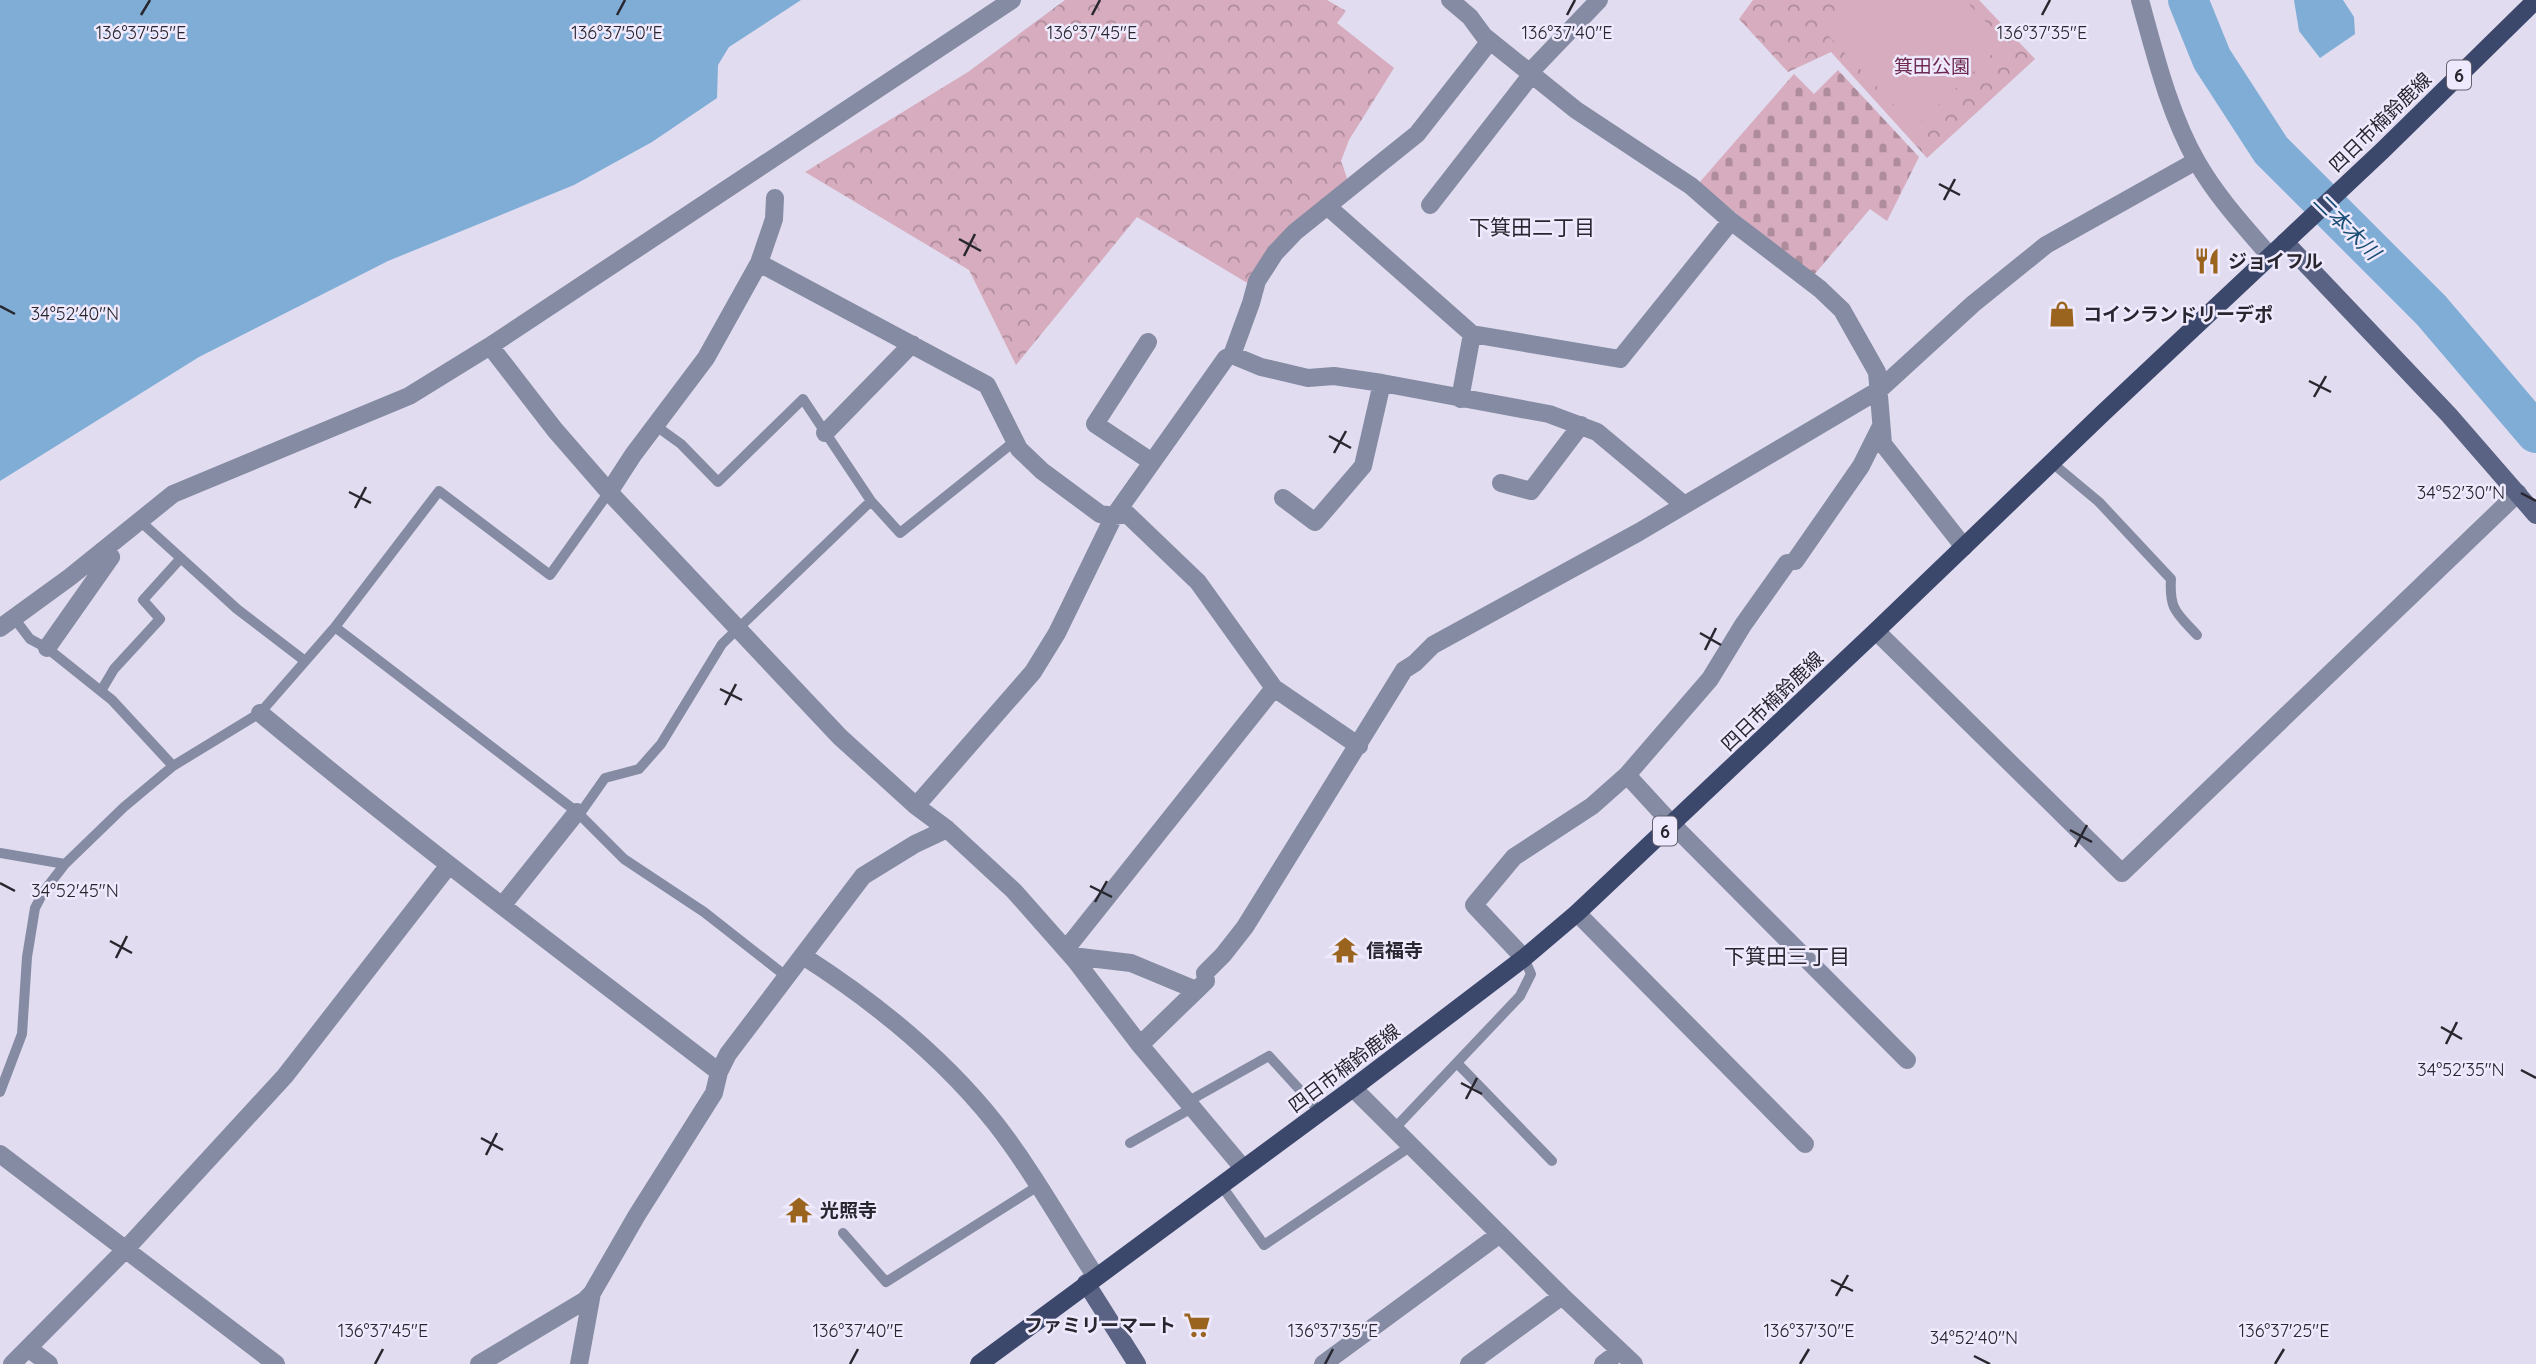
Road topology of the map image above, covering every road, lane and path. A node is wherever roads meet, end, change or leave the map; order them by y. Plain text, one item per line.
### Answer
1 (1012, 0) edge
2 (1451, 0) edge
3 (1599, 0) edge
4 (2140, 0) edge
5 (2536, 0) edge
6 (1490, 41) junction
7 (1531, 73) junction
8 (2196, 161) junction
9 (775, 198) dead end
10 (1430, 205) dead end
11 (1327, 206) junction
12 (1731, 221) junction
13 (2291, 237) junction
14 (2270, 256) junction
15 (759, 264) junction
16 (1472, 334) junction
17 (1148, 342) dead end
18 (912, 344) junction
19 (490, 346) junction
20 (1232, 355) junction
21 (1382, 383) junction
22 (1880, 390) junction
23 (1460, 399) junction
24 (1581, 425) junction
25 (656, 426) junction
26 (1880, 428) junction
27 (825, 433) junction
28 (1015, 441) junction
29 (1152, 462) junction
30 (2051, 462) junction
31 (1501, 484) dead end
32 (610, 492) junction
33 (2518, 494) junction
34 (1283, 498) dead end
35 (871, 501) junction
36 (1683, 504) junction
37 (2536, 514) edge
38 (1114, 516) junction
39 (139, 520) junction
40 (1964, 547) junction
41 (105, 549) junction
42 (181, 558) junction
43 (7, 623) edge
44 (335, 627) junction
45 (739, 629) junction
46 (1876, 631) junction
47 (2197, 635) dead end
48 (47, 648) junction
49 (305, 661) junction
50 (1274, 688) junction
51 (102, 691) junction
52 (260, 713) junction
53 (1359, 746) junction
54 (173, 766) junction
55 (1627, 775) junction
56 (916, 806) junction
57 (578, 813) junction
58 (1672, 824) junction
59 (947, 829) junction
60 (0, 853) edge
61 (65, 864) junction
62 (449, 864) junction
63 (502, 906) junction
64 (1577, 912) junction
65 (1069, 952) junction
66 (803, 956) junction
67 (1524, 958) junction
68 (787, 977) junction
69 (1196, 990) junction
70 (1140, 1045) junction
71 (1907, 1060) dead end
72 (1457, 1063) junction
73 (719, 1072) junction
74 (1353, 1088) junction
75 (0, 1092) edge
76 (1190, 1105) junction
77 (1320, 1112) junction
78 (1394, 1129) junction
79 (1130, 1143) dead end
80 (1805, 1144) dead end
81 (1411, 1146) junction
82 (0, 1154) edge
83 (1552, 1161) dead end
84 (1243, 1168) junction
85 (1221, 1185) junction
86 (1038, 1186) junction
87 (843, 1233) dead end
88 (1500, 1234) junction
89 (126, 1249) junction
90 (1091, 1280) junction
91 (592, 1293) junction
92 (1562, 1296) junction
93 (28, 1348) junction
94 (1620, 1351) junction
95 (12, 1364) edge
96 (50, 1364) edge
97 (276, 1364) edge
98 (480, 1364) edge
99 (579, 1364) edge
100 (979, 1364) edge
101 (1137, 1364) edge
102 (1323, 1364) edge
103 (1469, 1364) edge
104 (1603, 1364) edge
105 (1634, 1364) edge

1 - 19 street
2 - 6 street
3 - 7 street
4 - 8 street
5 - 13 main road, 四日市楠鈴鹿線 / 6
6 - 7 street
6 - 11 street
7 - 10 street
7 - 12 street
8 - 14 street
8 - 22 street
9 - 15 street
11 - 16 street
11 - 20 street
12 - 16 street
12 - 22 street
13 - 14 main road, 四日市楠鈴鹿線 / 6
13 - 33 street
14 - 30 main road, 四日市楠鈴鹿線 / 6
15 - 18 street
15 - 25 street
16 - 23 street
17 - 29 street
18 - 27 street
18 - 28 street
19 - 32 street
19 - 39 street
20 - 21 street
20 - 29 street
21 - 23 street
21 - 34 street
22 - 26 street
22 - 36 street
23 - 24 street
24 - 31 street
24 - 36 street
25 - 27 lane
25 - 32 street
26 - 40 street
26 - 55 street
27 - 35 lane
28 - 35 lane
28 - 38 street
29 - 38 street
30 - 40 main road, 四日市楠鈴鹿線 / 6
30 - 47 lane
32 - 44 lane
32 - 45 street
33 - 37 street
33 - 46 street
35 - 45 lane
36 - 53 street
38 - 50 street
38 - 56 street
39 - 41 street
39 - 42 lane
40 - 46 main road, 四日市楠鈴鹿線 / 6
41 - 43 street
41 - 48 street
42 - 49 lane
42 - 51 lane
43 - 48 lane
44 - 49 lane
44 - 57 lane
45 - 56 street
45 - 57 lane
46 - 58 main road, 四日市楠鈴鹿線 / 6
48 - 51 lane
49 - 52 lane
50 - 53 street
50 - 65 street
51 - 54 lane
52 - 54 lane
52 - 62 street
53 - 69 street
54 - 61 lane
55 - 58 street
55 - 67 street
56 - 59 street
57 - 63 street
57 - 68 lane
58 - 64 main road, 四日市楠鈴鹿線 / 6
58 - 71 street
59 - 65 street
59 - 66 street
60 - 61 lane
61 - 75 lane
62 - 63 street
62 - 89 street
63 - 73 street
64 - 67 main road, 四日市楠鈴鹿線 / 6
64 - 80 street
65 - 69 street
65 - 70 street
66 - 68 street
66 - 86 street
67 - 72 lane
67 - 74 main road, 四日市楠鈴鹿線 / 6
68 - 73 street
69 - 70 street
70 - 76 street
72 - 78 lane
72 - 83 lane
73 - 91 street
74 - 77 main road, 四日市楠鈴鹿線 / 6
74 - 78 street
76 - 77 lane
76 - 79 lane
76 - 84 street
77 - 84 main road, 四日市楠鈴鹿線 / 6
78 - 81 street
81 - 85 lane
81 - 88 street
82 - 89 street
84 - 85 main road, 四日市楠鈴鹿線 / 6
85 - 90 main road, 四日市楠鈴鹿線 / 6
86 - 87 lane
86 - 90 street
88 - 92 street
88 - 102 street
89 - 93 street
89 - 97 street
90 - 100 main road, 四日市楠鈴鹿線 / 6
90 - 101 street
91 - 98 street
91 - 99 street
92 - 94 street
92 - 103 street
93 - 95 street
93 - 96 street
94 - 104 street
94 - 105 street

